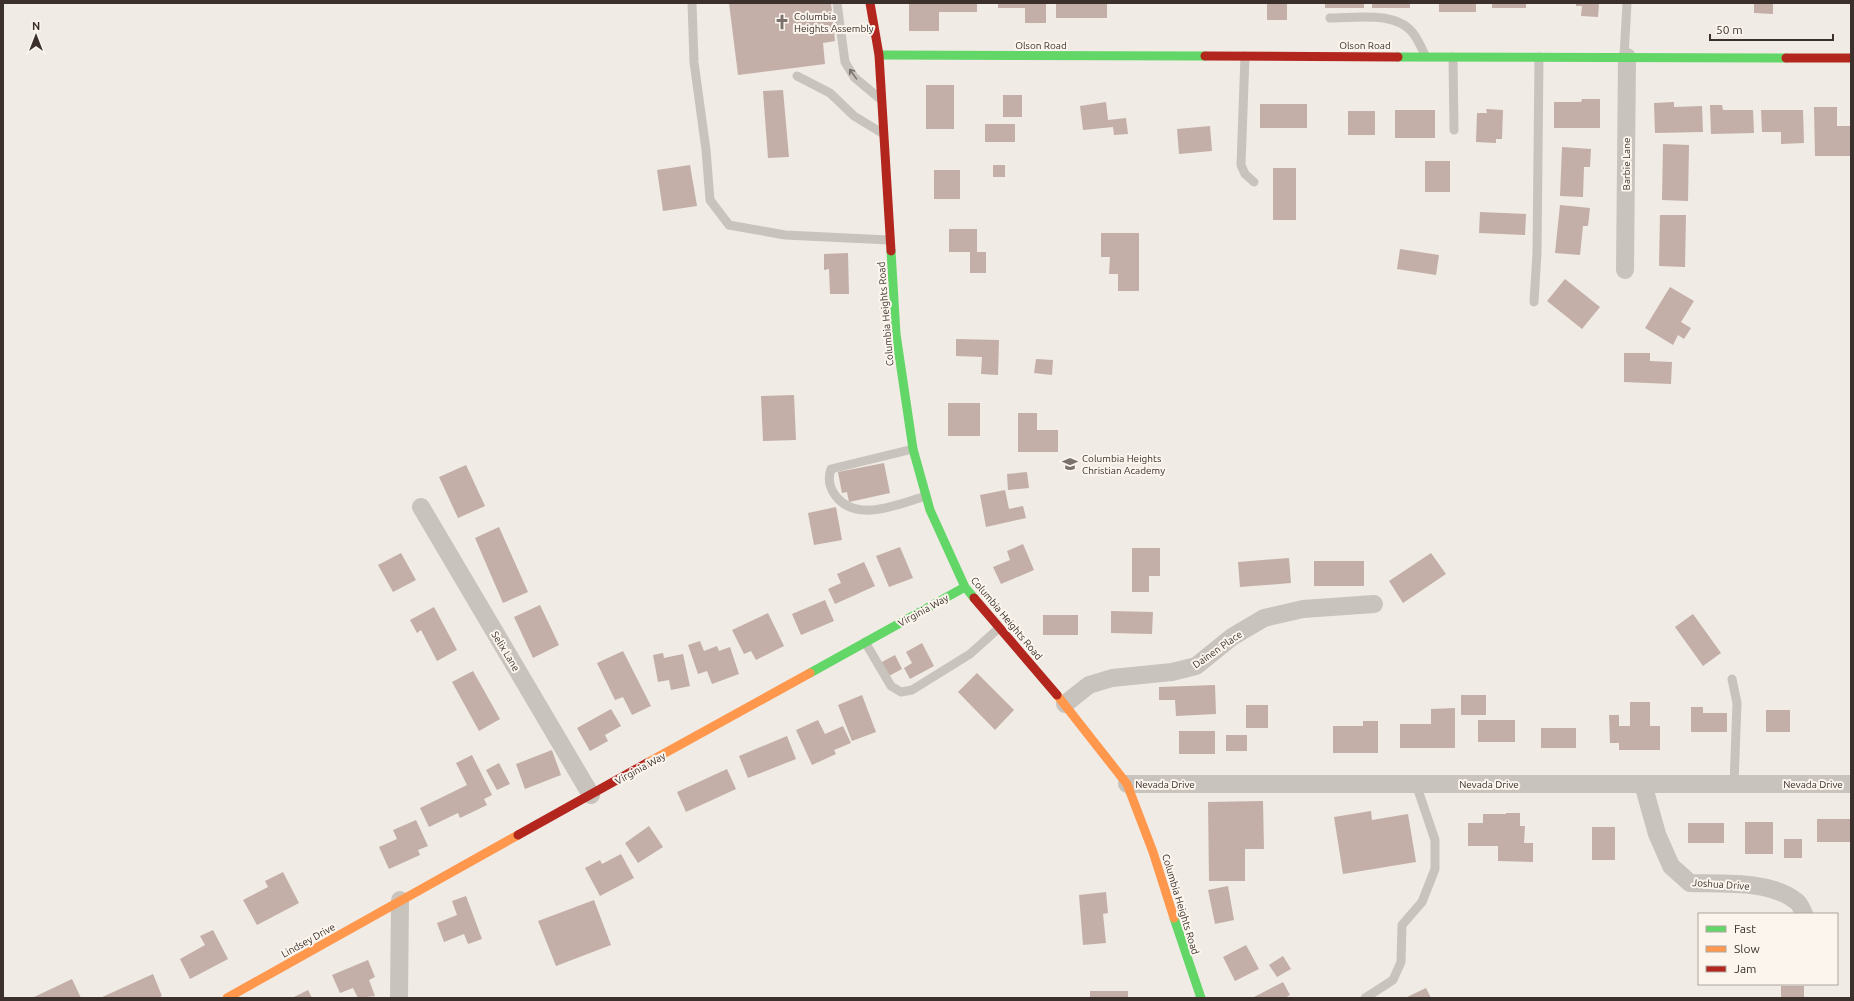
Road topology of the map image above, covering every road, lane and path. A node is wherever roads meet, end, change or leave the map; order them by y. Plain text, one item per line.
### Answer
1 (692, 3) edge
2 (837, 3) edge
3 (870, 3) edge
4 (1627, 3) edge
5 (1330, 18) dead end
6 (879, 55) junction
7 (1245, 56) junction
8 (1426, 57) junction
9 (1453, 57) junction
10 (1539, 57) junction
11 (1625, 58) junction
12 (1851, 58) edge
13 (797, 76) dead end
14 (881, 100) junction
15 (1454, 130) dead end
16 (883, 134) junction
17 (1254, 182) dead end
18 (889, 240) junction
19 (1625, 270) dead end
20 (1534, 302) dead end
21 (913, 450) junction
22 (926, 496) junction
23 (421, 506) dead end
24 (964, 587) junction
25 (1374, 604) dead end
26 (999, 628) junction
27 (865, 642) junction
28 (1732, 679) dead end
29 (1065, 704) junction
30 (1127, 784) junction
31 (1416, 784) junction
32 (1643, 784) junction
33 (1734, 784) junction
34 (1851, 784) edge
35 (591, 795) junction
36 (400, 900) junction
37 (1804, 913) edge
38 (226, 998) edge
39 (399, 998) edge
40 (1201, 998) edge
41 (1365, 998) edge

1 - 18 lane
14 -> 2 lane
3 - 6 street, Columbia Heights Road
4 - 11 lane
5 - 8 lane
6 - 7 street, Olson Road
6 - 14 street, Columbia Heights Road
7 - 8 street, Olson Road
7 - 17 lane
8 - 9 street, Olson Road
9 - 10 street, Olson Road
9 - 15 lane
10 - 11 street, Olson Road
10 - 20 lane
11 - 12 street, Olson Road
11 - 19 street, Barbie Lane
13 - 16 lane
14 - 16 street, Columbia Heights Road
16 - 18 street, Columbia Heights Road
18 - 21 street, Columbia Heights Road
21 - 22 street, Columbia Heights Road
21 - 22 lane
22 - 24 street, Columbia Heights Road
23 - 35 street, Selix Lane
24 - 26 street, Columbia Heights Road
24 - 27 street, Virginia Way
25 - 29 street, Dainen Place
26 - 27 lane
26 - 29 street, Columbia Heights Road
27 - 35 street, Virginia Way
28 - 33 lane
29 - 30 street, Columbia Heights Road
30 - 31 street, Nevada Drive
30 - 40 street, Columbia Heights Road
31 - 32 street, Nevada Drive
31 - 41 lane
32 - 33 street, Nevada Drive
32 - 37 street, Joshua Drive
33 - 34 street, Nevada Drive
35 - 36 street, Virginia Way
36 - 38 street, Lindsey Drive
36 - 39 street

